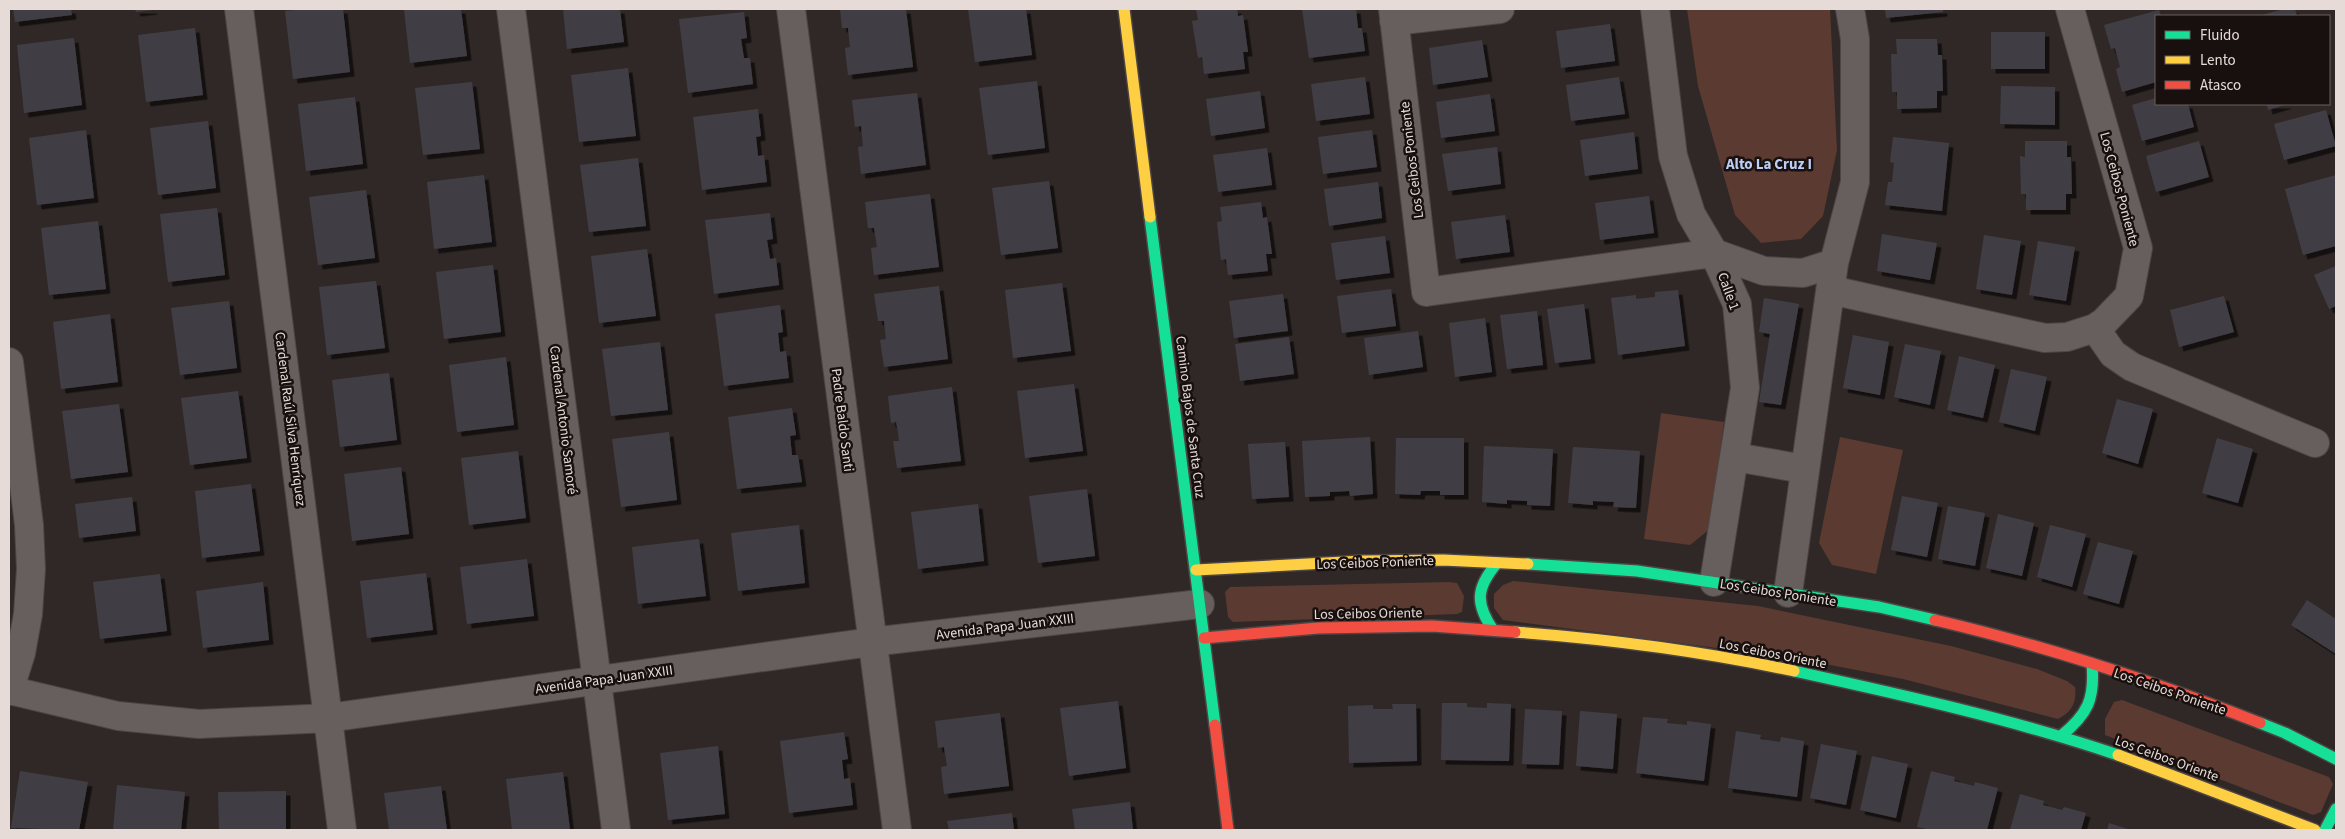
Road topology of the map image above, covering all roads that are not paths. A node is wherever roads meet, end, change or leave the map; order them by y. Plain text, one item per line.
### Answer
1 (239, 9) edge
2 (512, 9) edge
3 (791, 9) edge
4 (1124, 9) edge
5 (1500, 9) edge
6 (1655, 9) edge
7 (1850, 9) edge
8 (2070, 9) edge
9 (1394, 15) edge
10 (1714, 253) junction
11 (1834, 263) junction
12 (1831, 290) junction
13 (2095, 328) junction
14 (9, 362) edge
15 (2315, 443) dead end
16 (1735, 457) junction
17 (1804, 469) junction
18 (1497, 563) junction
19 (1196, 570) junction
20 (1714, 582) junction
21 (1788, 593) junction
22 (1200, 604) junction
23 (1493, 630) junction
24 (1204, 638) junction
25 (871, 642) junction
26 (2092, 664) junction
27 (597, 680) junction
28 (9, 690) edge
29 (328, 718) junction
30 (2061, 736) junction
31 (2336, 759) edge
32 (2336, 809) edge
33 (342, 830) edge
34 (616, 830) edge
35 (897, 830) edge
36 (1228, 830) edge
37 (2315, 830) edge
38 (2324, 830) edge

1 - 29 street, Cardenal Raúl Silva Henríquez
2 - 27 street, Cardenal Antonio Samoré
3 - 25 street, Padre Baldo Santi
4 - 19 street, Camino Bajos de Santa Cruz
5 - 9 street
6 - 10 street, Calle 1
7 - 11 street
8 - 13 street, Los Ceibos Poniente
9 - 10 street, Los Ceibos Poniente
10 - 11 street
10 - 16 street, Calle 1
11 - 12 street
12 - 13 street, Los Ceibos Poniente
12 - 17 street
13 - 15 street
14 - 28 street
16 - 17 street
16 - 20 street, Calle 1
17 - 21 street
18 - 19 street, Los Ceibos Poniente
18 - 20 street, Los Ceibos Poniente
18 - 23 street
19 - 22 street, Camino Bajos de Santa Cruz
20 - 21 street, Los Ceibos Poniente
21 - 26 street, Los Ceibos Poniente
22 - 24 street, Camino Bajos de Santa Cruz
22 - 25 street, Avenida Papa Juan XXIII
23 - 24 street, Los Ceibos Oriente
23 - 30 street, Los Ceibos Oriente
24 - 36 street, Camino Bajos de Santa Cruz
25 - 27 street, Avenida Papa Juan XXIII
25 - 35 street, Padre Baldo Santi
26 - 30 street
26 - 31 street, Los Ceibos Poniente
27 - 29 street, Avenida Papa Juan XXIII
27 - 34 street, Cardenal Antonio Samoré
28 - 29 street, Avenida Papa Juan XXIII
29 - 33 street, Cardenal Raúl Silva Henríquez
30 - 37 street, Los Ceibos Oriente
32 - 38 street

